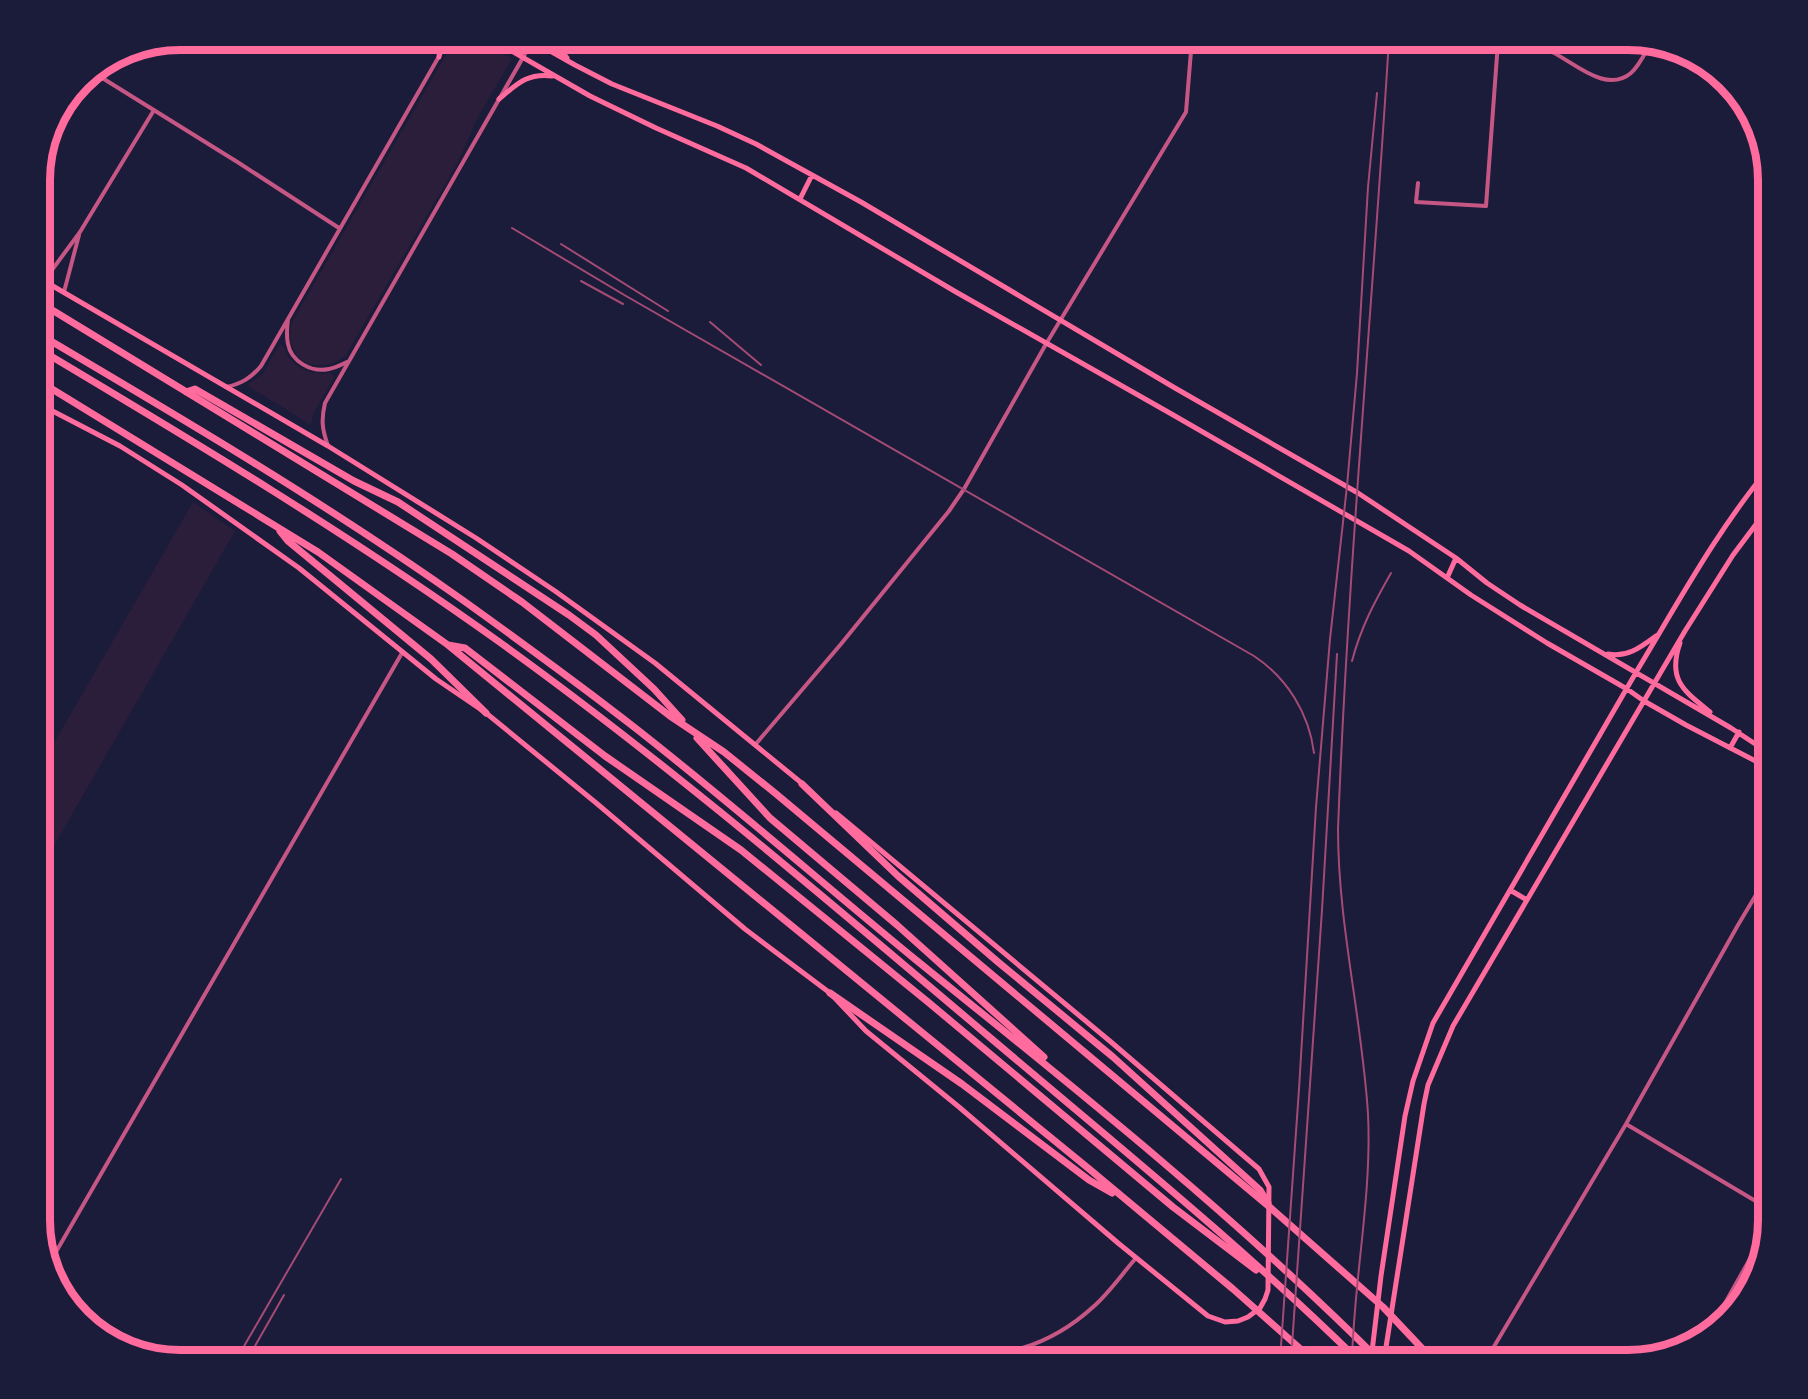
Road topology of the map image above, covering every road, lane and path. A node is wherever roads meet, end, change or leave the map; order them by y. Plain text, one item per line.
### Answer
1 (440, 50) edge
2 (443, 50) edge
3 (510, 50) edge
4 (527, 50) edge
5 (549, 50) edge
6 (560, 50) edge
7 (1191, 50) edge
8 (1497, 50) edge
9 (1547, 50) edge
10 (1646, 51) edge
11 (439, 57) junction
12 (523, 58) junction
13 (574, 65) junction
14 (100, 77) edge
15 (558, 77) junction
16 (499, 99) junction
17 (154, 110) junction
18 (812, 175) junction
19 (1418, 183) dead end
20 (800, 199) junction
21 (339, 228) junction
22 (80, 232) junction
23 (50, 273) edge
24 (50, 284) edge
25 (64, 292) junction
26 (50, 309) edge
27 (289, 316) junction
28 (1061, 320) junction
29 (50, 341) edge
30 (1046, 344) junction
31 (50, 356) edge
32 (348, 362) junction
33 (226, 387) junction
34 (50, 388) edge
35 (186, 392) junction
36 (50, 410) edge
37 (328, 446) junction
38 (1758, 481) edge
39 (1758, 522) edge
40 (276, 526) junction
41 (1456, 558) junction
42 (1447, 578) junction
43 (1685, 631) junction
44 (1660, 633) junction
45 (448, 645) junction
46 (1601, 652) junction
47 (402, 653) junction
48 (1636, 672) junction
49 (1655, 683) junction
50 (1627, 689) junction
51 (1644, 701) junction
52 (486, 713) junction
53 (1731, 728) junction
54 (1738, 732) junction
55 (754, 746) junction
56 (1758, 746) edge
57 (1730, 748) junction
58 (1758, 762) edge
59 (802, 784) junction
60 (1510, 890) junction
61 (1758, 892) edge
62 (1527, 900) junction
63 (830, 993) junction
64 (1103, 1112) junction
65 (1626, 1124) junction
66 (1125, 1200) junction
67 (1758, 1202) edge
68 (1392, 1203) junction
69 (1407, 1204) junction
70 (1272, 1209) junction
71 (1754, 1251) edge
72 (1237, 1252) junction
73 (54, 1255) edge
74 (1137, 1257) junction
75 (1381, 1276) junction
76 (1396, 1280) junction
77 (1722, 1309) edge
78 (1018, 1350) edge
79 (1301, 1350) edge
80 (1348, 1350) edge
81 (1371, 1350) edge
82 (1372, 1350) edge
83 (1384, 1350) edge
84 (1424, 1350) edge
85 (1492, 1350) edge

1 - 11 main road
2 - 11 street
3 - 12 main road
4 - 12 street
5 - 13 main road
6 - 13 main road
7 - 28 street
8 - 19 street
9 - 10 street
11 - 21 street
12 - 15 main road
12 - 16 street
13 - 18 main road
14 - 17 street
15 - 16 main road
15 - 20 main road
16 - 32 street
17 - 21 street
17 - 22 street
18 - 20 main road
18 - 28 main road
20 - 30 main road
21 - 27 street
22 - 23 street
22 - 25 street
24 - 25 main road
25 - 33 main road
26 - 35 highway
27 - 32 street
27 - 33 street
28 - 30 street
28 - 41 main road
29 - 64 highway
30 - 42 main road
30 - 55 street
31 - 72 highway
32 - 37 street
33 - 37 main road
34 - 40 highway
35 - 64 highway
35 - 70 highway
36 - 47 main road
37 - 55 main road
38 - 44 main road
39 - 43 main road
40 - 45 highway
40 - 52 highway
41 - 42 main road
41 - 46 main road
42 - 50 main road
43 - 49 main road
43 - 53 main road
44 - 46 main road
44 - 48 main road
45 - 66 highway
45 - 72 highway
46 - 48 main road
47 - 52 main road
47 - 73 street
48 - 49 main road
48 - 50 main road
49 - 51 main road
49 - 53 main road
50 - 51 main road
50 - 60 main road
51 - 57 main road
51 - 62 main road
52 - 63 main road
53 - 54 main road
54 - 56 main road
54 - 57 main road
55 - 59 main road
57 - 58 main road
59 - 70 highway
59 - 74 main road
60 - 62 main road
60 - 68 main road
61 - 65 street
62 - 69 main road
63 - 66 highway
63 - 74 main road
64 - 81 highway
65 - 67 street
65 - 85 street
66 - 79 highway
68 - 69 main road
68 - 75 main road
69 - 76 main road
70 - 84 highway
71 - 77 street
72 - 80 highway
74 - 78 street
75 - 76 main road
75 - 82 main road
76 - 83 main road

